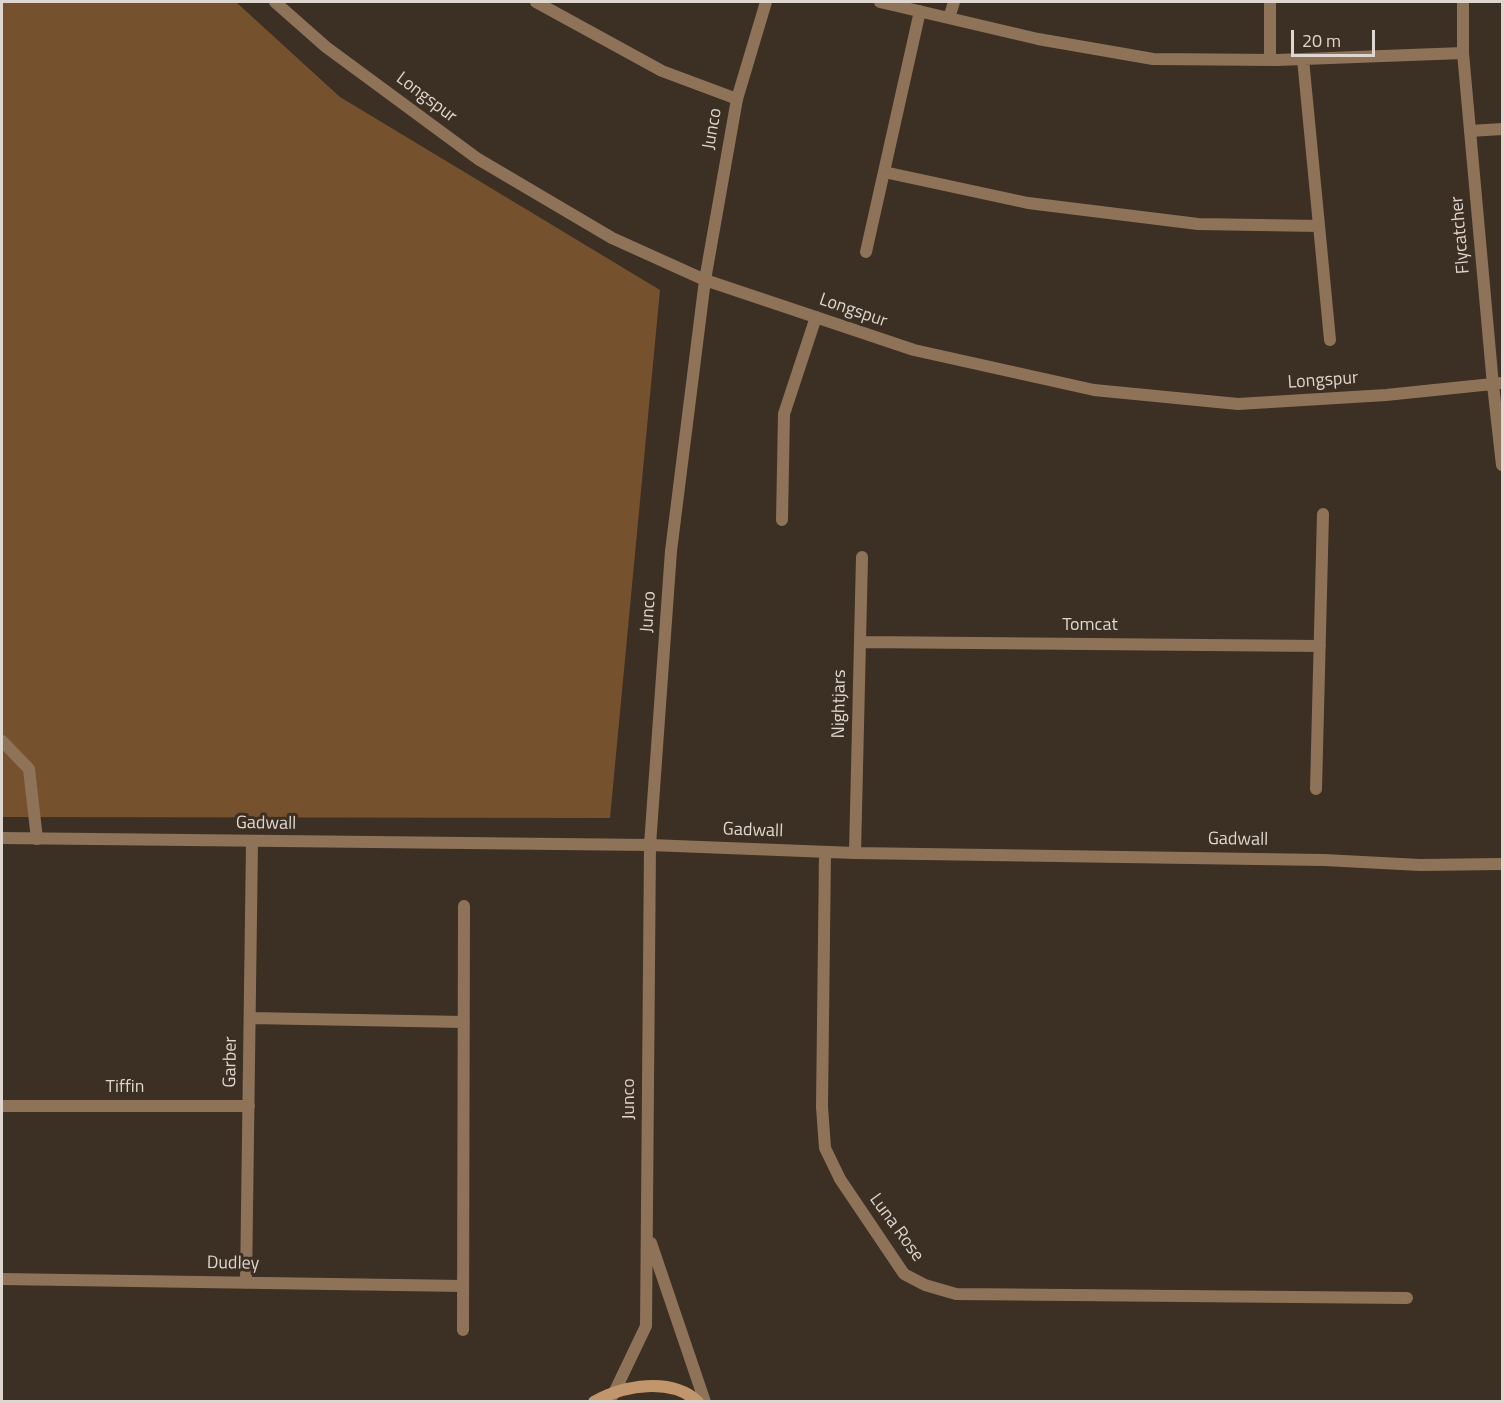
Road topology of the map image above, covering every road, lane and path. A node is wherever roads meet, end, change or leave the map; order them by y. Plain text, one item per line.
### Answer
1 (275, 2) edge
2 (536, 2) edge
3 (766, 2) edge
4 (880, 2) edge
5 (954, 2) edge
6 (1270, 2) edge
7 (1463, 2) edge
8 (920, 11) junction
9 (949, 18) junction
10 (1463, 53) junction
11 (1303, 59) junction
12 (1270, 60) junction
13 (737, 99) junction
14 (1503, 129) edge
15 (1470, 131) junction
16 (884, 172) junction
17 (1319, 226) junction
18 (866, 252) dead end
19 (705, 280) junction
20 (816, 317) junction
21 (1330, 340) dead end
22 (1498, 384) edge
23 (1503, 465) edge
24 (1323, 514) dead end
25 (782, 520) dead end
26 (862, 557) dead end
27 (860, 642) junction
28 (1320, 646) junction
29 (2, 741) edge
30 (1316, 789) dead end
31 (2, 838) edge
32 (37, 839) junction
33 (252, 842) junction
34 (650, 845) junction
35 (825, 852) junction
36 (855, 853) junction
37 (1503, 864) edge
38 (464, 906) dead end
39 (250, 1018) junction
40 (464, 1022) junction
41 (2, 1106) edge
42 (249, 1106) junction
43 (647, 1234) junction
44 (2, 1278) edge
45 (246, 1283) junction
46 (463, 1286) junction
47 (1407, 1298) dead end
48 (463, 1330) dead end
49 (613, 1395) junction
50 (594, 1401) edge
51 (698, 1401) edge
52 (705, 1401) edge

1 - 19 street, Longspur
2 - 13 street
3 - 13 street, Junco
4 - 8 street
5 - 9 street
6 - 12 street
7 - 10 street, Flycatcher
8 - 9 street
8 - 16 street
9 - 12 street
10 - 11 street
10 - 15 street, Flycatcher
11 - 12 street
11 - 17 street
13 - 19 street, Junco
14 - 15 street
15 - 22 street, Flycatcher
16 - 17 street
16 - 18 street
17 - 21 street
19 - 20 street, Longspur
19 - 34 street, Junco
20 - 22 street, Longspur
20 - 25 street
22 - 23 street, Flycatcher
24 - 28 street
26 - 27 street, Nightjars
27 - 28 street, Tomcat
27 - 36 street, Nightjars
28 - 30 street
29 - 32 street
31 - 32 street, Gadwall
32 - 33 street, Gadwall
33 - 34 street, Gadwall
33 - 39 street, Garber
34 - 35 street, Gadwall
34 - 43 street, Junco
35 - 36 street, Gadwall
35 - 47 street, Luna Rose
36 - 37 street, Gadwall
38 - 40 street
39 - 40 street
39 - 42 street, Garber
40 - 46 street
41 - 42 street, Tiffin
42 - 45 street, Garber
43 - 49 street, Junco
43 - 52 street, Junco
44 - 45 street, Dudley
45 - 46 street, Dudley
46 - 48 street
49 - 50 street
49 - 51 street

